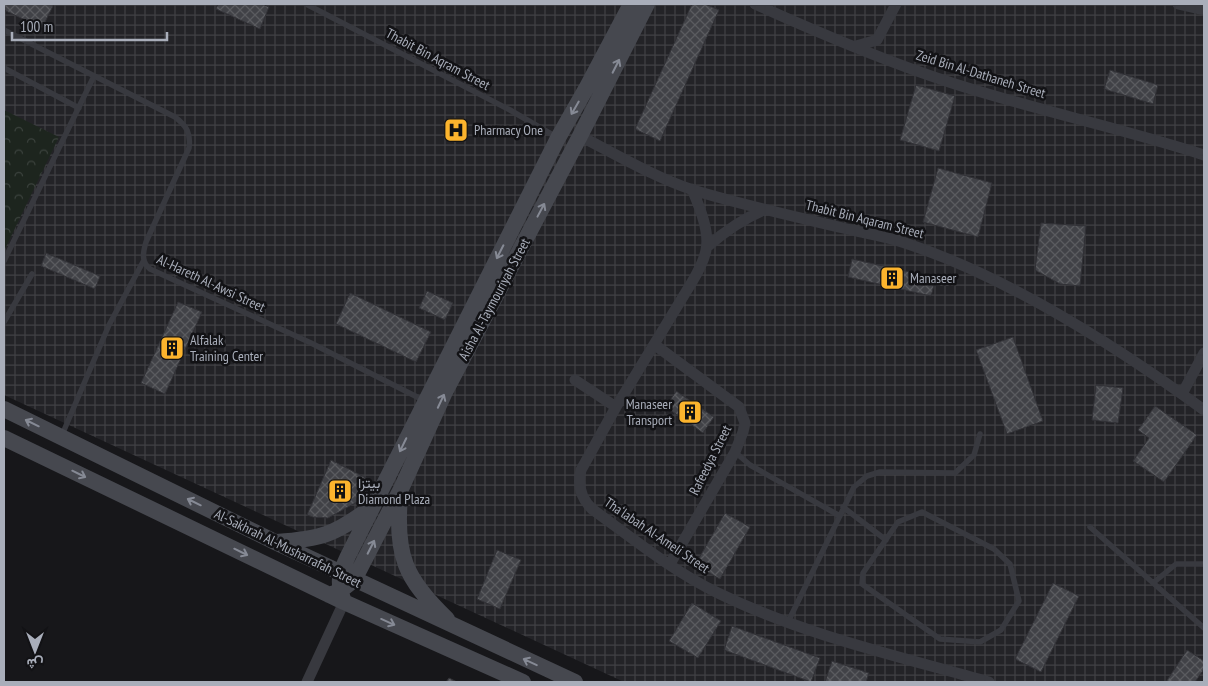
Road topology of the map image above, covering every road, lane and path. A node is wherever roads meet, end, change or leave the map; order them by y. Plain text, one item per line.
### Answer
1 (306, 4) edge
2 (631, 4) edge
3 (647, 4) edge
4 (755, 4) edge
5 (896, 4) edge
6 (1178, 4) edge
7 (1204, 10) edge
8 (4, 30) edge
9 (856, 46) junction
10 (4, 68) edge
11 (94, 76) junction
12 (79, 108) junction
13 (580, 136) junction
14 (558, 138) junction
15 (1204, 155) edge
16 (692, 189) junction
17 (764, 210) junction
18 (707, 248) junction
19 (144, 260) junction
20 (4, 261) edge
21 (32, 274) dead end
22 (4, 322) edge
23 (655, 345) junction
24 (1204, 353) edge
25 (575, 380) dead end
26 (1182, 394) junction
27 (425, 401) junction
28 (616, 407) junction
29 (4, 409) edge
30 (1204, 410) edge
31 (980, 434) dead end
32 (61, 437) junction
33 (4, 438) edge
34 (735, 452) junction
35 (401, 489) junction
36 (373, 506) junction
37 (843, 507) junction
38 (840, 516) junction
39 (1090, 527) dead end
40 (886, 540) junction
41 (274, 542) junction
42 (670, 564) junction
43 (1204, 564) edge
44 (347, 576) junction
45 (1153, 583) junction
46 (338, 596) junction
47 (788, 622) junction
48 (456, 628) junction
49 (1204, 628) edge
50 (307, 682) edge
51 (523, 682) edge
52 (575, 682) edge
53 (989, 682) edge

1 - 14 lane, Thabit Bin Aqram Street
2 -> 14 main road, Aisha Al-Taymouriyah Street
13 -> 3 main road, Aisha Al-Taymouriyah Street
4 - 9 street, Zeid Bin Al-Dathaneh Street
5 - 9 street
6 - 7 street
8 - 11 lane, Al-Hareth Al-Awsi Street
9 - 15 street, Zeid Bin Al-Dathaneh Street
10 - 12 lane
11 - 12 lane
11 - 19 lane, Al-Hareth Al-Awsi Street
12 - 20 lane
13 - 16 street, Thabit Bin Aqaram Street
35 -> 13 main road, Aisha Al-Taymouriyah Street
14 -> 27 main road, Aisha Al-Taymouriyah Street
16 - 17 street, Thabit Bin Aqaram Street
16 - 18 street
17 - 18 street, Tha‘labah Al-Ameli Street
17 - 26 street, Thabit Bin Aqaram Street
18 - 23 street, Tha‘labah Al-Ameli Street
19 - 27 lane, Al-Hareth Al-Awsi Street
19 - 32 lane
21 - 22 lane
23 - 28 street, Tha‘labah Al-Ameli Street
23 - 34 street, Rafeedya Street
24 - 26 street
25 - 28 street
26 - 30 street, Thabit Bin Aqaram Street
27 -> 36 main road, Aisha Al-Taymouriyah Street
28 - 42 street, Tha‘labah Al-Ameli Street
32 -> 29 main road, Al-Sakhrah Al-Musharrafah Street
31 - 37 lane
41 -> 32 main road, Al-Sakhrah Al-Musharrafah Street
33 -> 46 main road, Al-Sakhrah Al-Musharrafah Street
34 - 38 lane
34 - 42 street, Rafeedya Street
44 -> 35 main road, Aisha Al-Taymouriyah Street
35 - 48 main road
36 - 41 main road
36 - 44 main road, Aisha Al-Taymouriyah Street
37 - 38 lane
37 - 40 lane
38 - 47 lane
39 - 45 lane
40 - 40 lane
41 - 44 main road, Al-Sakhrah Al-Musharrafah Street
42 - 47 street, Tha‘labah Al-Ameli Street
43 - 45 lane
44 - 46 main road, Aisha Al-Taymouriyah Street
44 - 48 main road, Al-Sakhrah Al-Musharrafah Street
45 - 49 lane
46 - 50 street
46 -> 51 main road, Al-Sakhrah Al-Musharrafah Street
47 - 53 street, Tha‘labah Al-Ameli Street
52 -> 48 main road, Al-Sakhrah Al-Musharrafah Street

